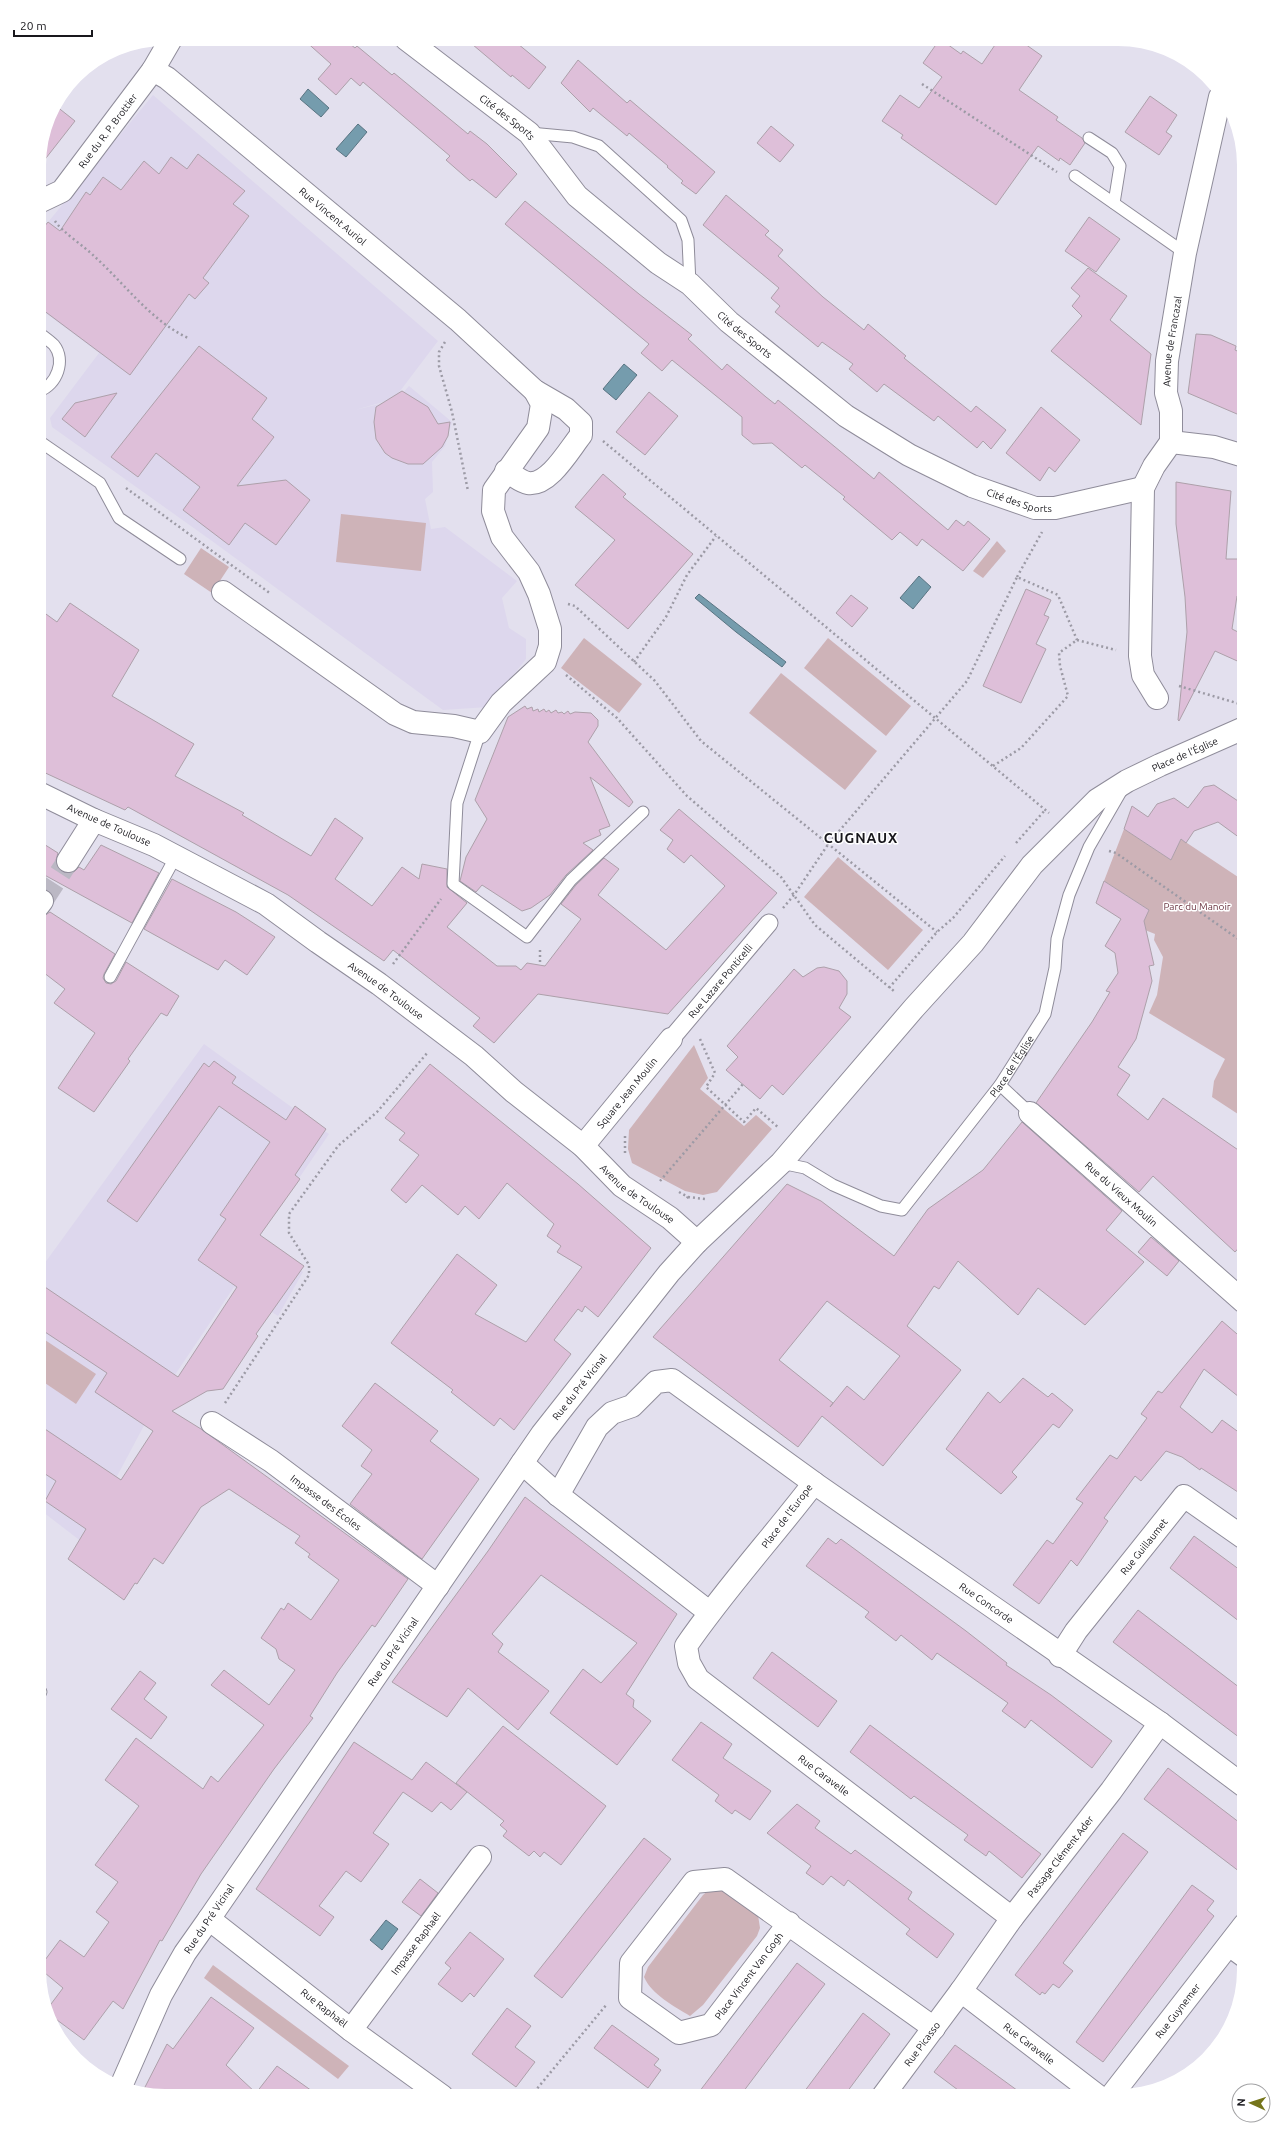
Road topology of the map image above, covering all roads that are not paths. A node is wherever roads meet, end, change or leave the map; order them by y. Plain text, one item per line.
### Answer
1 (167, 46) edge
2 (415, 46) edge
3 (153, 70) junction
4 (1219, 102) edge
5 (529, 133) junction
6 (1090, 138) dead end
7 (1075, 176) road end
8 (48, 198) edge
9 (1114, 203) junction
10 (1184, 253) junction
11 (690, 284) junction
12 (46, 339) edge
13 (46, 389) edge
14 (535, 391) junction
15 (1171, 442) junction
16 (46, 446) edge
17 (1237, 454) edge
18 (506, 470) junction
19 (1143, 488) junction
20 (180, 559) dead end
21 (224, 592) dead end
22 (1157, 698) dead end
23 (1237, 731) edge
24 (480, 732) junction
25 (1127, 781) junction
26 (46, 796) edge
27 (643, 812) dead end
28 (94, 820) junction
29 (176, 856) junction
30 (68, 861) tunnel mouth
31 (770, 923) road end
32 (110, 977) dead end
33 (678, 1031) joint
34 (1000, 1085) junction
35 (1030, 1113) joint
36 (582, 1146) junction
37 (781, 1163) junction
38 (697, 1242) junction
39 (1237, 1296) edge
40 (212, 1423) road end
41 (522, 1462) junction
42 (814, 1482) junction
43 (558, 1495) junction
44 (1237, 1533) edge
45 (438, 1586) junction
46 (709, 1612) junction
47 (1060, 1656) junction
48 (1160, 1723) junction
49 (1237, 1781) edge
50 (480, 1857) dead end
51 (1012, 1918) junction
52 (209, 1919) junction
53 (789, 1923) junction
54 (1236, 1951) edge
55 (961, 1991) junction
56 (934, 2028) junction
57 (352, 2030) junction
58 (123, 2081) edge
59 (432, 2089) edge
60 (888, 2089) edge
61 (1089, 2089) edge
62 (1117, 2089) edge

1 - 3 street
2 - 5 street, Cité des Sports
3 - 8 street, Rue du R. P. Brottier
3 - 14 street, Rue Vincent Auriol
4 - 10 street, Avenue de Francazal
5 - 11 street, Cité des Sports
5 - 11 lane
6 - 9 lane
7 - 9 lane
9 - 10 lane
10 - 15 street, Avenue de Francazal
11 - 19 street, Cité des Sports
12 - 13 lane
14 - 18 street, Rue Vincent Auriol
14 - 18 street, Rue Vincent Auriol
15 - 17 street
15 - 19 street
16 - 20 lane
18 - 24 street, Rue Vincent Auriol
19 - 22 street
21 - 24 street
23 - 25 street, Place de l'Église
24 - 27 lane
25 - 34 lane, Place de l'Église
25 - 37 street, Place de l'Église
26 - 28 street, Avenue de Toulouse
28 - 29 street, Avenue de Toulouse
28 - 30 street
29 - 32 lane
29 - 36 street, Avenue de Toulouse
31 - 33 street, Rue Lazare Ponticelli
33 - 36 street, Square Jean Moulin
34 - 35 lane, Rue du Vieux Moulin
34 - 37 lane, Place de l'Église
35 - 39 street, Rue du Vieux Moulin
36 - 38 street, Avenue de Toulouse
37 - 38 street, Place de l'Église
38 - 41 street, Rue du Pré Vicinal
40 - 45 street, Impasse des Écoles
41 - 43 street
41 - 45 street, Rue du Pré Vicinal
42 - 43 street, Place de l'Europe
42 - 46 street, Place de l'Europe
42 - 47 street, Rue Concorde
43 - 46 street
44 - 47 street, Rue Guillaumet
45 - 52 street, Rue du Pré Vicinal
46 - 51 street, Rue Caravelle
47 - 48 street, Rue Concorde
48 - 49 street
48 - 51 street, Passage Clément Ader
50 - 57 street, Impasse Raphaël
51 - 55 street, Passage Clément Ader
52 - 57 street, Rue Raphaël
52 - 58 street, Rue du Pré Vicinal
53 - 53 street, Place Vincent Van Gogh
53 - 56 street, Place Vincent Van Gogh
54 - 62 street, Rue Guynemer
55 - 56 street, Rue Picasso
55 - 61 street, Rue Caravelle
56 - 60 street, Rue Picasso
57 - 59 street, Rue Raphaël

